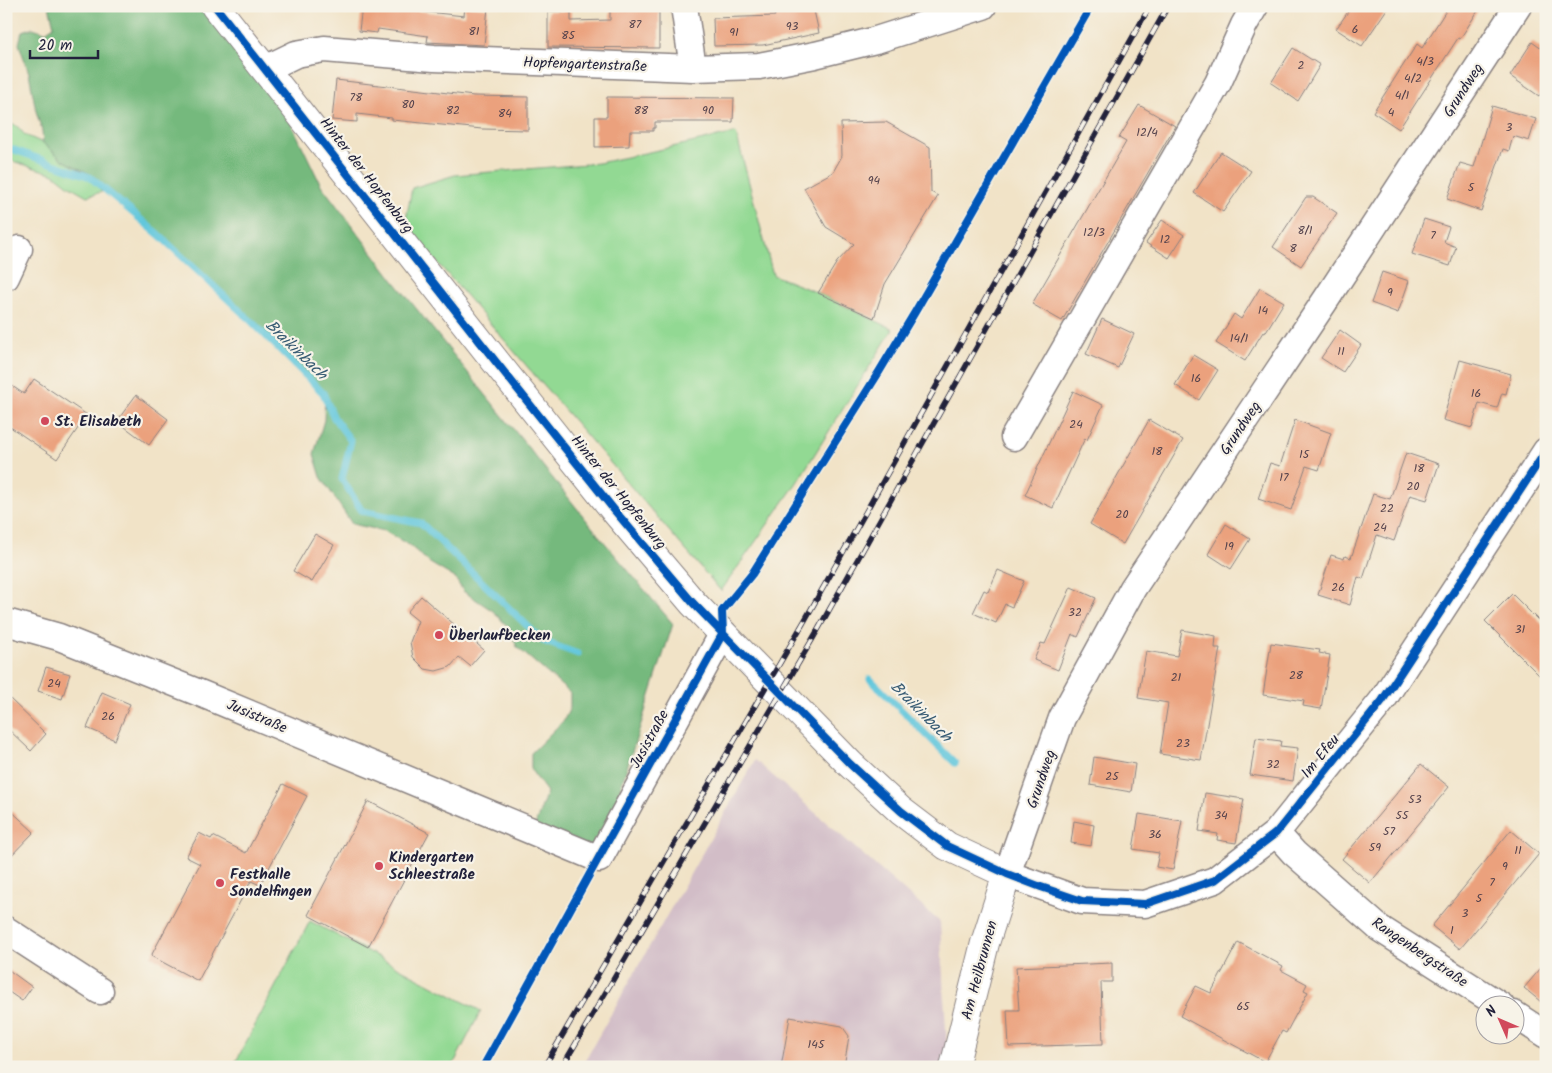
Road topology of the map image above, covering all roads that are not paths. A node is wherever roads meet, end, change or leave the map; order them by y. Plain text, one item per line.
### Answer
1 (215, 6) edge
2 (684, 6) edge
3 (983, 6) edge
4 (1255, 6) edge
5 (1518, 6) edge
6 (693, 68) junction
7 (265, 69) junction
8 (19, 249) dead end
9 (6, 277) edge
10 (1014, 437) dead end
11 (1545, 454) edge
12 (6, 622) edge
13 (723, 633) junction
14 (1276, 833) junction
15 (1007, 874) junction
16 (6, 930) edge
17 (100, 991) dead end
18 (1485, 996) edge
19 (1524, 1021) edge
20 (1546, 1035) edge
21 (954, 1067) edge

1 - 7 street
2 - 6 street
3 - 6 street, Hopfengartenstraße
4 - 10 street
5 - 15 street, Grundweg
6 - 7 street, Hopfengartenstraße
7 - 13 street, Hinter der Hopfenburg
8 - 9 street
11 - 14 street, Im Efeu
12 - 13 street, Jusistraße
13 - 15 street, Hinter der Hopfenburg
14 - 15 street, Im Efeu
14 - 18 street, Rangenbergstraße
15 - 21 street, Am Heilbrunnen
16 - 17 street
19 - 20 street

